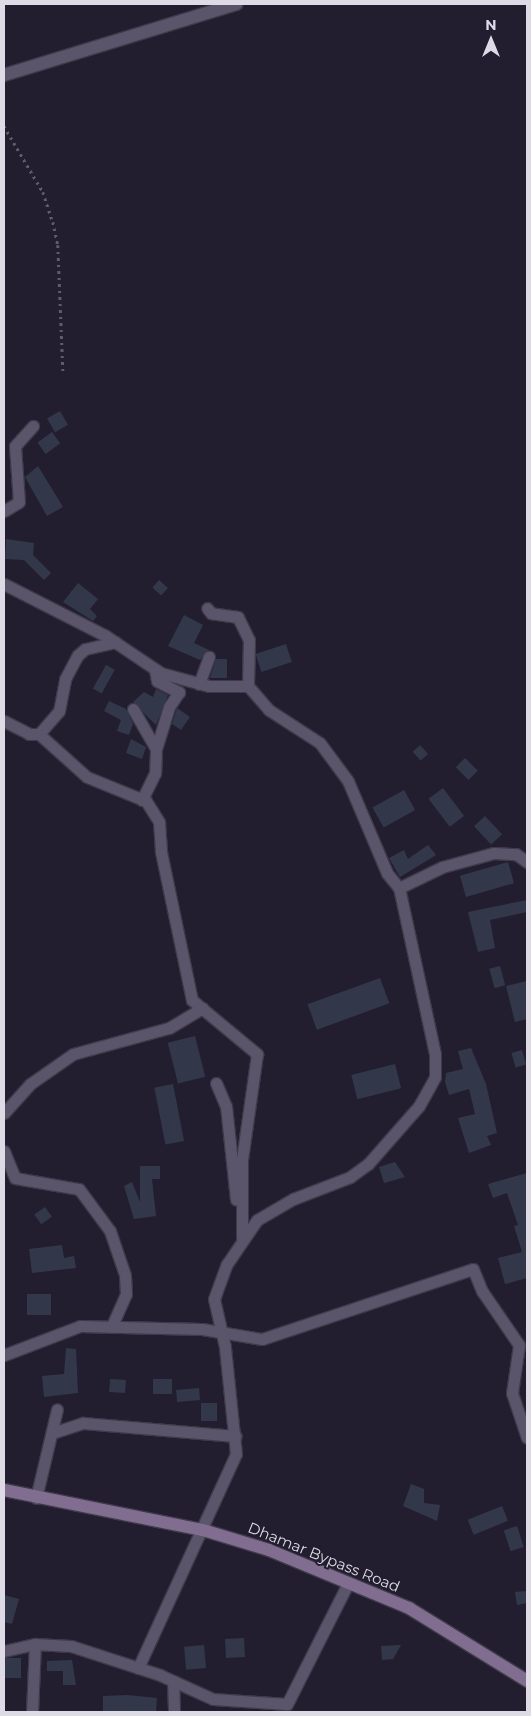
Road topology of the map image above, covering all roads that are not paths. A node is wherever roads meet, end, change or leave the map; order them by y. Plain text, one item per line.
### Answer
1 (236, 4) edge
2 (4, 75) edge
3 (33, 426) dead end
4 (4, 511) edge
5 (4, 584) edge
6 (207, 608) dead end
7 (115, 642) junction
8 (209, 656) dead end
9 (156, 670) junction
10 (199, 684) junction
11 (248, 686) junction
12 (133, 709) dead end
13 (4, 721) edge
14 (39, 734) junction
15 (156, 749) junction
16 (142, 800) junction
17 (527, 862) edge
18 (399, 888) junction
19 (202, 1008) junction
20 (216, 1083) dead end
21 (4, 1113) edge
22 (4, 1151) edge
23 (242, 1237) junction
24 (111, 1327) junction
25 (219, 1332) junction
26 (522, 1340) edge
27 (4, 1355) edge
28 (57, 1408) dead end
29 (52, 1433) junction
30 (235, 1436) junction
31 (527, 1438) edge
32 (4, 1490) edge
33 (36, 1498) junction
34 (203, 1530) junction
35 (348, 1583) junction
36 (35, 1644) junction
37 (4, 1651) edge
38 (138, 1668) junction
39 (173, 1681) junction
40 (527, 1681) edge
41 (32, 1712) edge
42 (174, 1712) edge

1 - 2 street
3 - 4 street
5 - 7 street
6 - 11 street
7 - 9 street
7 - 14 street
8 - 10 street
9 - 10 street
9 - 15 street
10 - 11 street
11 - 18 street
12 - 15 street
13 - 14 street
14 - 16 street
15 - 16 street
16 - 19 street
17 - 18 street
18 - 23 street
19 - 21 street
19 - 23 street
20 - 23 street
22 - 24 street
23 - 25 street
24 - 25 street
24 - 27 street
25 - 26 street
25 - 30 street
26 - 31 street
28 - 29 street
29 - 30 street
29 - 33 street
30 - 34 street
32 - 33 main road, Dhamar Bypass Road
33 - 34 main road, Dhamar Bypass Road
34 - 35 main road, Dhamar Bypass Road
34 - 38 street
35 - 39 street
35 - 40 main road, Dhamar Bypass Road
36 - 37 street
36 - 38 street
36 - 41 street
38 - 39 street
39 - 42 street

